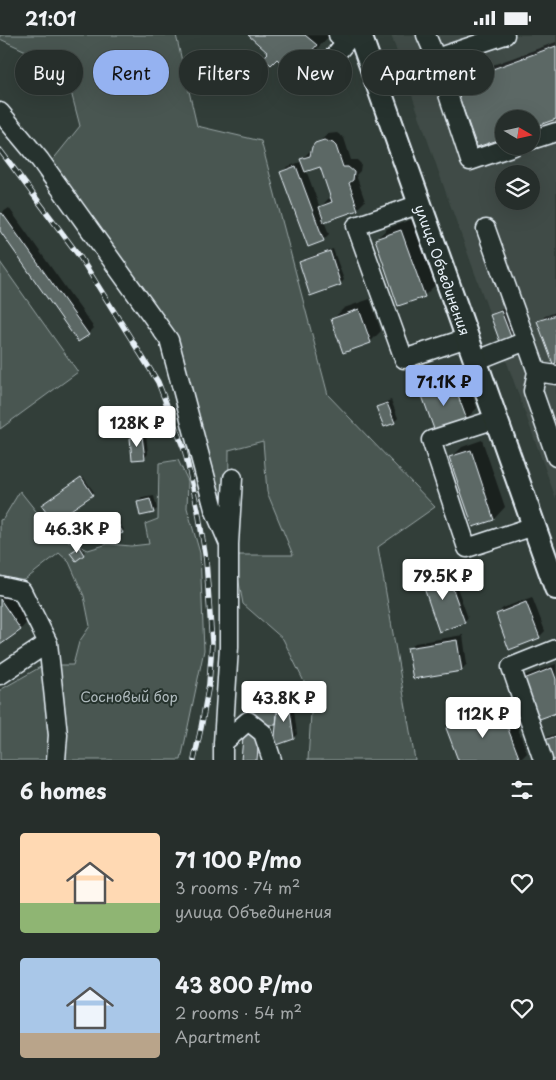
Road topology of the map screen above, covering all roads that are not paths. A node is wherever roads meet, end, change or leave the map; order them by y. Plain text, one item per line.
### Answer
1 (338, 35) edge
2 (360, 35) edge
3 (426, 35) edge
4 (504, 35) edge
5 (340, 50) edge
6 (433, 50) edge
7 (460, 50) edge
8 (448, 95) edge
9 (0, 112) edge
10 (556, 132) edge
11 (540, 137) edge
12 (495, 152) edge
13 (420, 204) junction
14 (486, 229) dead end
15 (467, 338) junction
16 (526, 341) junction
17 (475, 361) junction
18 (537, 372) junction
19 (556, 375) edge
20 (496, 419) junction
21 (556, 457) edge
22 (233, 478) dead end
23 (534, 526) junction
24 (229, 544) junction
25 (555, 580) edge
26 (0, 586) edge
27 (48, 643) junction
28 (556, 649) edge
29 (0, 675) edge
30 (223, 751) edge
31 (56, 760) edge
32 (272, 760) edge
33 (542, 760) edge

1 - 5 lane
2 - 13 main road, улица Объединения
3 - 6 lane
4 - 7 lane
8 - 12 lane
9 - 24 lane
10 - 11 lane
13 - 15 main road, улица Объединения
13 - 15 lane
14 - 16 lane
15 - 17 main road, улица Объединения
16 - 17 lane
16 - 18 lane
17 - 20 main road, улица Объединения
18 - 19 lane
18 - 21 lane
20 - 23 main road, улица Объединения
20 - 23 lane
22 - 24 lane
23 - 25 main road, улица Объединения
24 - 30 lane
26 - 27 lane
27 - 29 lane
27 - 31 lane
28 - 33 lane
30 - 32 lane

